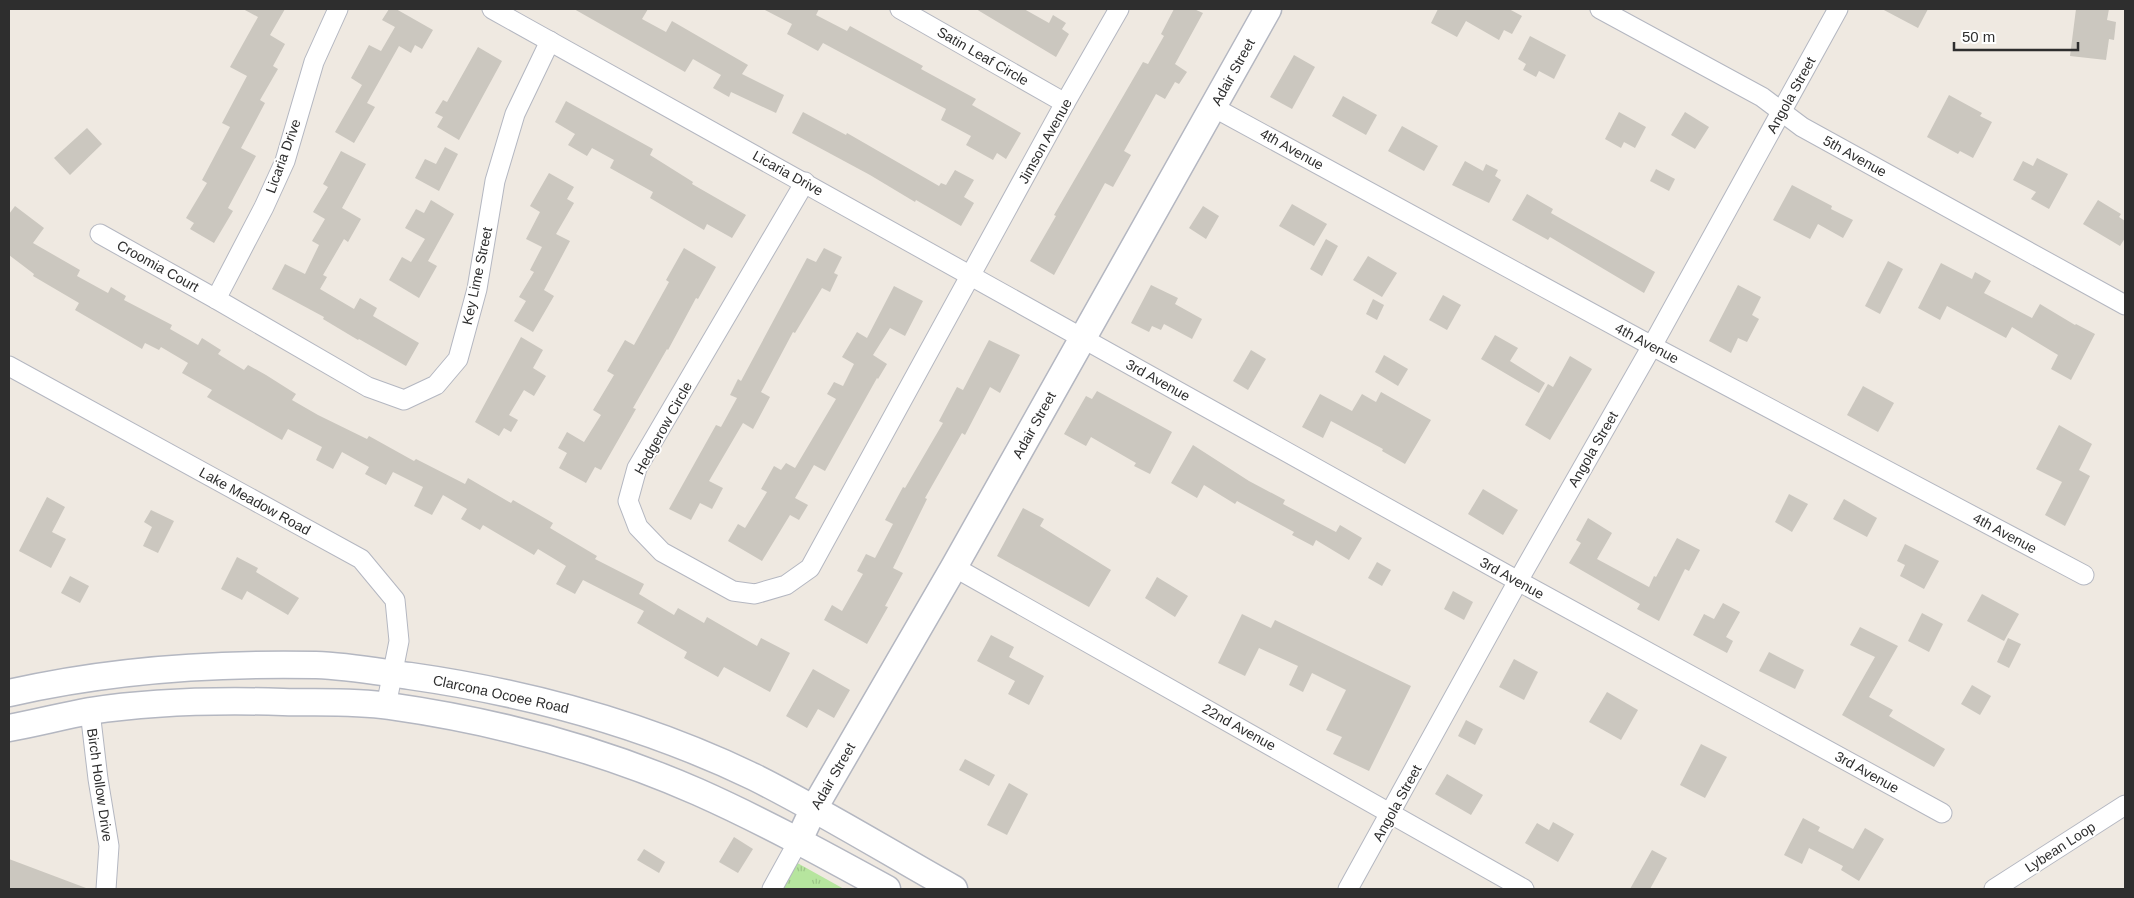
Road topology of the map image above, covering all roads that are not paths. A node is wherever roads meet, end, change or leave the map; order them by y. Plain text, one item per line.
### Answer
1 (338, 9) edge
2 (492, 9) edge
3 (900, 9) edge
4 (1119, 9) edge
5 (1268, 9) edge
6 (1600, 9) edge
7 (1838, 9) edge
8 (550, 41) junction
9 (1065, 103) junction
10 (1213, 107) junction
11 (1782, 111) junction
12 (805, 182) junction
13 (100, 234) dead end
14 (972, 275) junction
15 (216, 299) junction
16 (2119, 302) edge
17 (1083, 338) junction
18 (1652, 346) junction
19 (9, 366) edge
20 (954, 567) junction
21 (2084, 575) dead end
22 (1518, 581) junction
23 (392, 674) junction
24 (9, 693) edge
25 (386, 706) junction
26 (90, 711) junction
27 (9, 728) edge
28 (2125, 805) edge
29 (813, 810) junction
30 (1392, 813) junction
31 (1942, 813) dead end
32 (799, 840) junction
33 (106, 889) edge
34 (772, 889) edge
35 (887, 889) edge
36 (954, 889) edge
37 (1348, 889) edge
38 (1524, 889) edge
39 (1994, 889) edge

1 - 15 street, Licaria Drive
2 - 8 street, Licaria Drive
3 - 9 street, Satin Leaf Circle
4 - 9 street, Jimson Avenue
5 - 10 street, Adair Street
6 - 11 street, 5th Avenue
7 - 11 street, Angola Street
8 - 12 street, Licaria Drive
8 - 15 street, Key Lime Street
9 - 14 street, Jimson Avenue
10 - 17 street, Adair Street
10 - 18 street, 4th Avenue
11 - 16 street, 5th Avenue
11 - 18 street, Angola Street
12 - 14 street, Licaria Drive
12 - 14 street, Hedgerow Circle
13 - 15 street, Croomia Court
14 - 17 street, Licaria Drive
17 - 20 street, Adair Street
17 - 22 street, 3rd Avenue
18 - 21 street, 4th Avenue
18 - 22 street, Angola Street
19 - 23 street, Lake Meadow Road
20 - 29 street, Adair Street
20 - 30 street, 22nd Avenue
22 - 30 street, Angola Street
22 - 31 street, 3rd Avenue
23 - 24 street, Clarcona Ocoee Road
23 - 25 street, Lake Meadow Road
23 - 29 street, Clarcona Ocoee Road
25 - 26 street
25 - 32 street
26 - 27 street
26 - 33 street, Birch Hollow Drive
28 - 39 street, Lybean Loop
29 - 32 street, Adair Street
29 - 36 street, Clarcona Ocoee Road
30 - 37 street, Angola Street
30 - 38 street, 22nd Avenue
32 - 34 street
32 - 35 street

